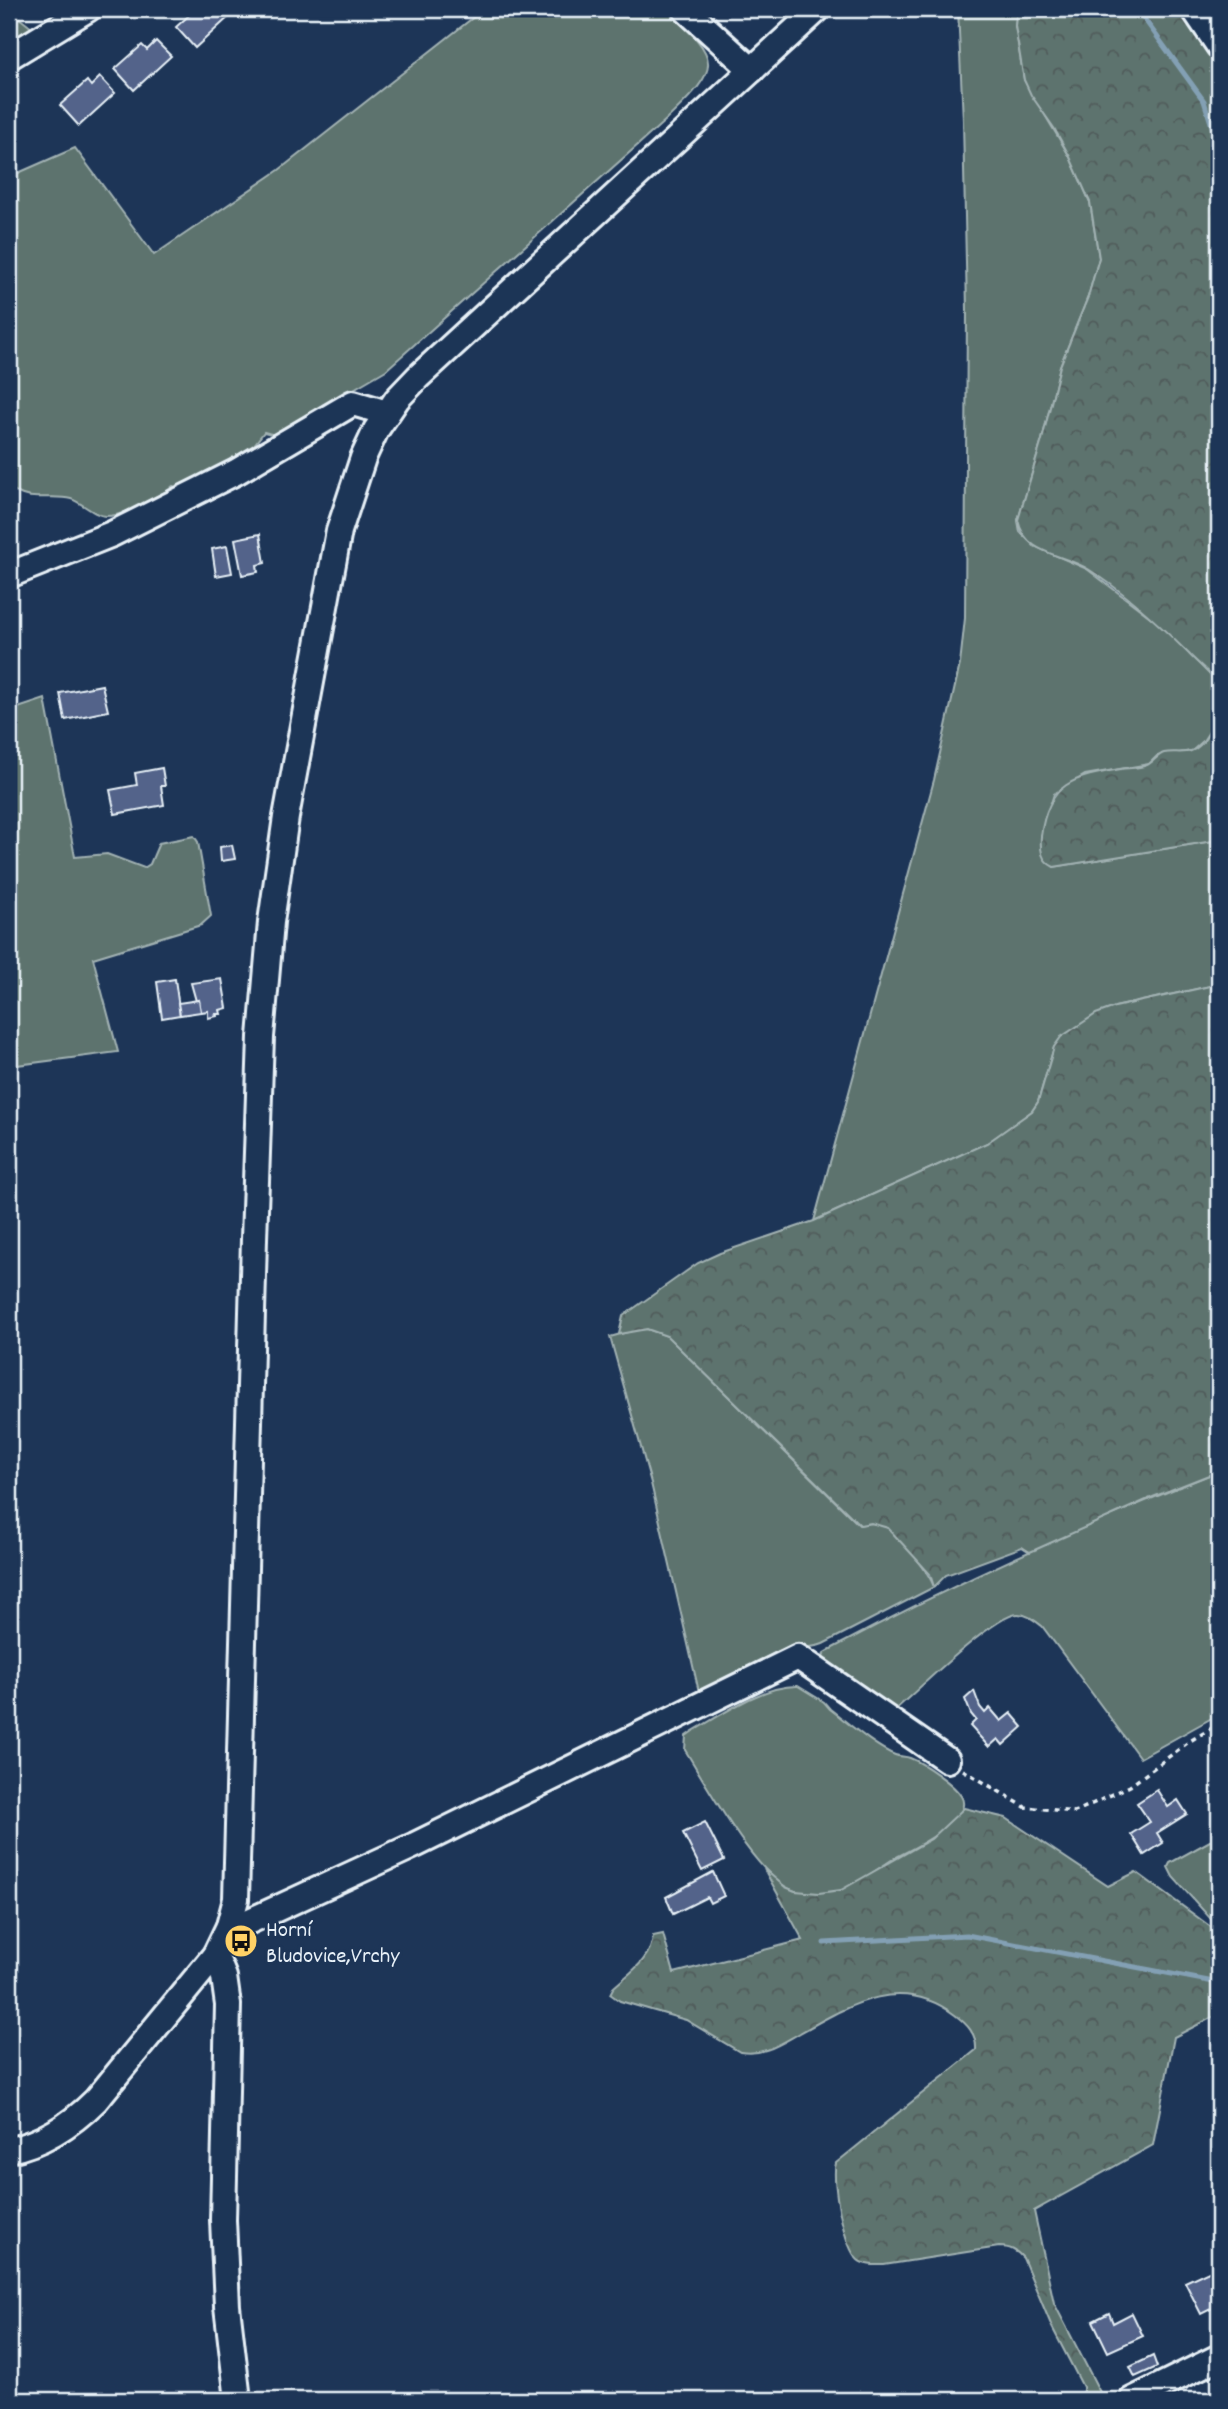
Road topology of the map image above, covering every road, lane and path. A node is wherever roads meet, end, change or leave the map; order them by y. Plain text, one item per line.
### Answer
1 (685, 9) edge
2 (818, 9) edge
3 (1195, 9) edge
4 (80, 11) edge
5 (1219, 46) edge
6 (9, 57) edge
7 (752, 70) junction
8 (387, 413) junction
9 (9, 575) edge
10 (1219, 1724) edge
11 (947, 1760) joint
12 (229, 1927) junction
13 (215, 1955) junction
14 (9, 2150) edge
15 (1219, 2357) edge
16 (238, 2400) edge
17 (1132, 2400) edge

1 - 7 street
2 - 7 street
3 - 5 street
4 - 6 street
7 - 8 street
8 - 9 street
8 - 12 street
10 - 11 path
11 - 12 street
12 - 13 street
13 - 14 street
13 - 16 street
15 - 17 street

